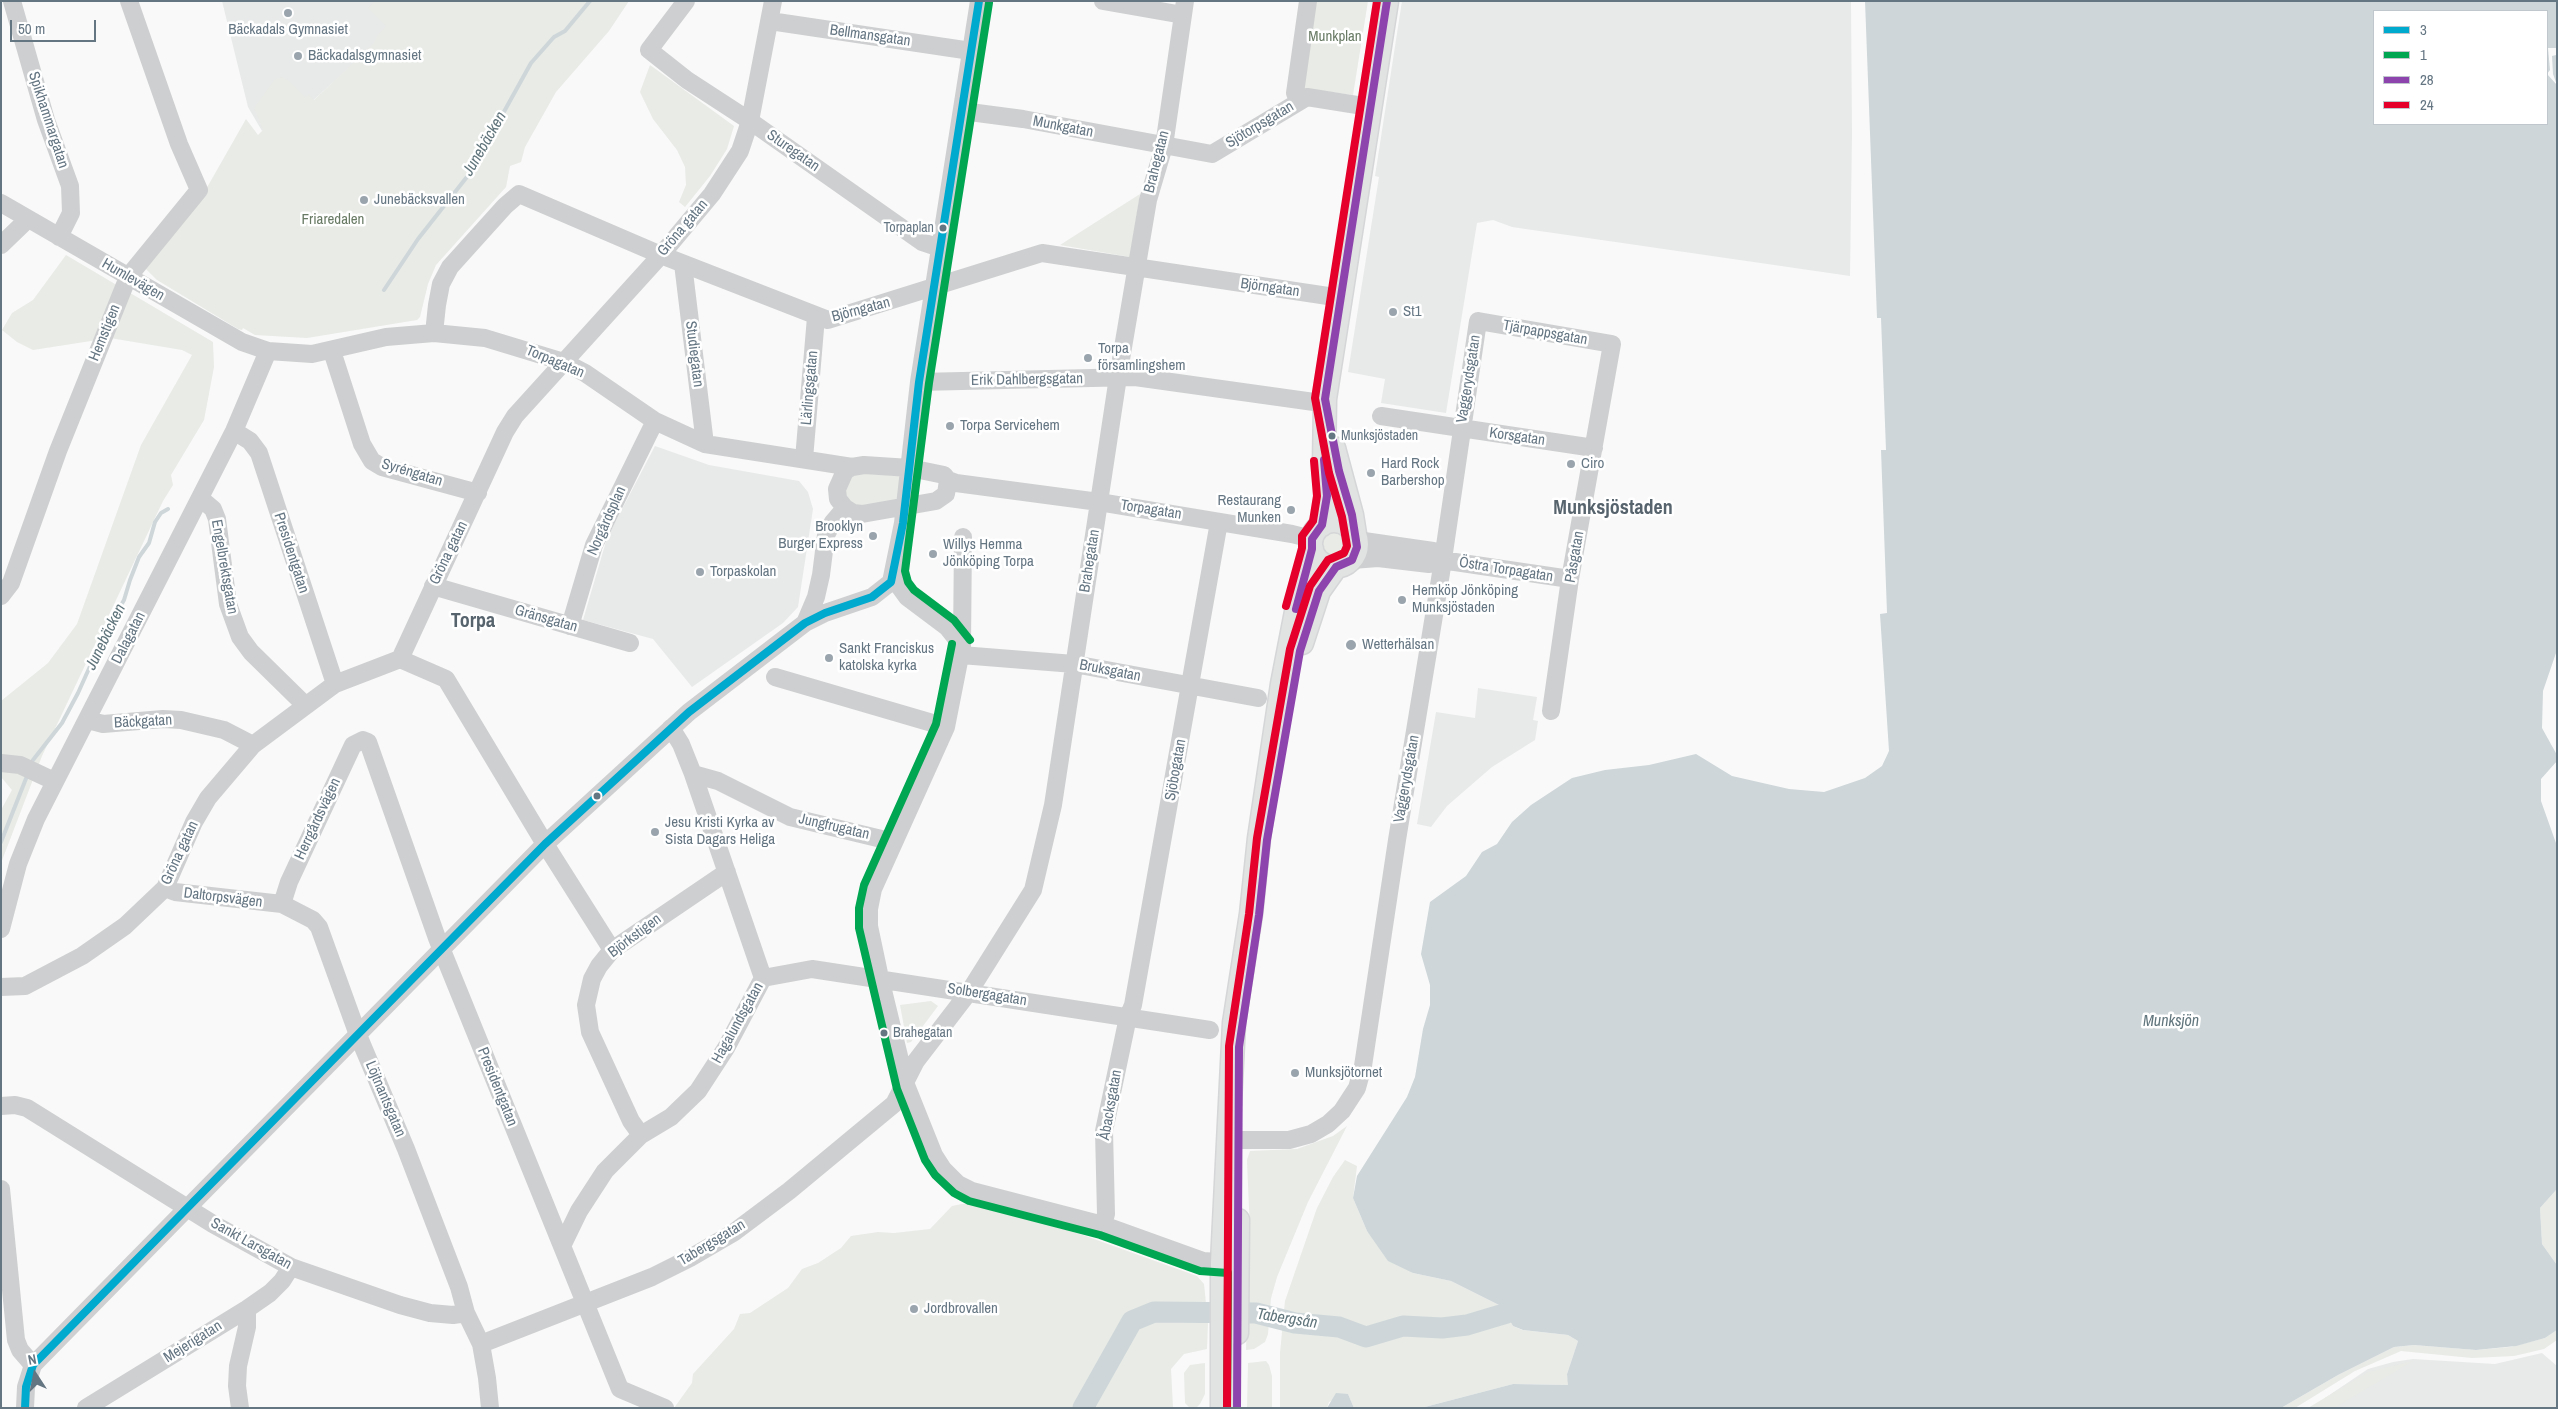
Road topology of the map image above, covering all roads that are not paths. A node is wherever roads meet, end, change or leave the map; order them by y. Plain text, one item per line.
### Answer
1 (12, 1) edge
2 (129, 1) edge
3 (686, 1) edge
4 (773, 1) edge
5 (979, 1) edge
6 (1103, 1) edge
7 (1308, 1) edge
8 (1387, 1) edge
9 (1184, 8) edge
10 (770, 22) junction
11 (971, 51) junction
12 (1299, 102) junction
13 (1357, 106) dead end
14 (962, 111) junction
15 (750, 121) junction
16 (1164, 146) junction
17 (1, 203) edge
18 (28, 219) junction
19 (59, 237) junction
20 (1, 245) edge
21 (940, 248) junction
22 (661, 255) junction
23 (683, 264) junction
24 (1137, 268) junction
25 (128, 277) junction
26 (933, 289) junction
27 (1328, 296) dead end
28 (816, 317) junction
29 (1478, 321) joint
30 (434, 333) junction
31 (1612, 344) joint
32 (268, 350) junction
33 (332, 351) junction
34 (564, 362) junction
35 (1118, 377) junction
36 (919, 382) junction
37 (1320, 401) junction
38 (1381, 416) dead end
39 (655, 421) junction
40 (1461, 429) junction
41 (234, 431) junction
42 (705, 444) junction
43 (1594, 448) junction
44 (804, 459) junction
45 (910, 468) junction
46 (846, 473) junction
47 (948, 480) junction
48 (988, 486) junction
49 (478, 493) junction
50 (200, 498) junction
51 (936, 501) junction
52 (1099, 502) junction
53 (905, 507) junction
54 (845, 508) junction
55 (1219, 522) junction
56 (963, 537) dead end
57 (1315, 538) junction
58 (1350, 550) junction
59 (1442, 561) junction
60 (895, 572) junction
61 (1570, 580) junction
62 (433, 586) junction
63 (1, 596) edge
64 (806, 623) junction
65 (570, 626) junction
66 (630, 643) dead end
67 (962, 650) junction
68 (400, 659) junction
69 (1074, 664) junction
70 (775, 677) dead end
71 (335, 684) junction
72 (1189, 686) junction
73 (1258, 698) dead end
74 (305, 705) junction
75 (1551, 711) dead end
76 (88, 720) junction
77 (946, 727) junction
78 (671, 728) junction
79 (363, 740) joint
80 (253, 744) junction
81 (1, 764) edge
82 (693, 774) junction
83 (54, 782) junction
84 (894, 842) junction
85 (545, 844) junction
86 (727, 872) junction
87 (165, 888) junction
88 (282, 904) junction
89 (1, 929) edge
90 (441, 949) junction
91 (612, 950) junction
92 (763, 978) junction
93 (880, 978) junction
94 (1, 987) edge
95 (969, 992) junction
96 (1128, 1016) junction
97 (1210, 1030) dead end
98 (358, 1035) junction
99 (906, 1085) junction
100 (1, 1106) edge
101 (641, 1135) junction
102 (1233, 1140) junction
103 (1, 1190) edge
104 (187, 1208) junction
105 (1103, 1225) junction
106 (562, 1246) junction
107 (1230, 1263) junction
108 (291, 1267) junction
109 (584, 1304) junction
110 (247, 1309) junction
111 (466, 1313) junction
112 (1229, 1332) junction
113 (9, 1341) edge
114 (481, 1344) junction
115 (33, 1365) junction
116 (25, 1408) edge
117 (86, 1408) edge
118 (240, 1408) edge
119 (490, 1408) edge
120 (665, 1408) edge
121 (1222, 1408) edge
122 (1237, 1408) edge

1 - 19 street, Spikhammargatan
2 - 25 street, Hemstigen
3 - 15 street, Sturegatan
4 - 10 street, Gröna gatan
5 - 11 street
6 - 9 street
7 - 12 street
8 - 37 main road
9 - 16 street, Brahegatan
10 - 11 street, Bellmansgatan
10 - 15 street, Gröna gatan
11 - 14 street
12 - 13 street, Sjötorpsgatan
12 - 16 street, Sjötorpsgatan
14 - 16 street, Munkgatan
14 - 21 street
15 - 21 street, Sturegatan
15 - 22 street, Gröna gatan
16 - 24 street, Brahegatan
17 - 18 street, Humlevägen
18 - 19 street, Humlevägen
18 - 20 street
19 - 25 street, Humlevägen
21 - 26 street
22 - 23 street, Björngatan
22 - 30 street, Björngatan
22 - 34 street, Gröna gatan
23 - 28 street, Björngatan
23 - 42 street, Studiegatan
24 - 26 street, Björngatan
24 - 27 street, Björngatan
24 - 35 street, Brahegatan
25 - 32 street, Humlevägen
25 - 63 street, Hemstigen
26 - 28 street, Björngatan
26 - 36 street
28 - 44 street, Lärlingsgatan
29 - 31 street, Tjärpappsgatan
29 - 40 street, Vaggerydsgatan
30 - 33 street, Torpagatan
30 - 34 street, Torpagatan
31 - 43 street, Påsgatan
32 - 33 street, Torpagatan
32 - 41 street, Dalagatan
33 - 49 street, Syréngatan
34 - 39 street, Torpagatan
34 - 49 street, Gröna gatan
35 - 36 street, Erik Dahlbergsgatan
35 - 37 street, Erik Dahlbergsgatan
35 - 52 street, Brahegatan
36 - 45 street
37 - 57 main road
37 - 58 main road
38 - 40 street, Korsgatan
39 - 42 street, Torpagatan
39 - 65 street, Norgårdsplan
40 - 43 street, Korsgatan
40 - 59 street, Vaggerydsgatan
41 - 50 street, Dalagatan
41 - 71 street, Presidentgatan
42 - 44 street, Torpagatan
43 - 61 street, Påsgatan
44 - 46 street, Torpagatan
45 - 46 street
45 - 47 street
45 - 53 street
46 - 54 street
47 - 48 street, Torpagatan
47 - 51 street
48 - 51 street, Torpagatan
48 - 52 street, Torpagatan
49 - 62 street, Gröna gatan
50 - 74 street, Engelbrektsgatan
50 - 76 street, Dalagatan
51 - 53 street
52 - 55 street, Torpagatan
52 - 69 street, Brahegatan
53 - 54 street
53 - 60 street
54 - 64 street
55 - 57 street, Torpagatan
55 - 72 street, Sjöbogatan
56 - 67 street
57 - 58 main road
57 - 58 main road
57 - 102 main road
58 - 59 street, Östra Torpagatan
58 - 102 main road
59 - 61 street, Östra Torpagatan
59 - 102 street, Vaggerydsgatan
60 - 64 street
60 - 67 street
61 - 75 street, Påsgatan
62 - 65 street, Gränsgatan
62 - 68 street, Gröna gatan
64 - 78 street
65 - 66 street, Gränsgatan
67 - 69 street, Bruksgatan
67 - 77 street
68 - 71 street, Gröna gatan
68 - 85 street
69 - 72 street, Bruksgatan
69 - 95 street, Brahegatan
70 - 77 street
71 - 74 street, Gröna gatan
72 - 73 street, Bruksgatan
72 - 96 street, Sjöbogatan
74 - 80 street, Gröna gatan
76 - 80 street, Bäckgatan
76 - 83 street, Dalagatan
77 - 84 street
78 - 82 street, Hagalundsgatan
78 - 85 street
79 - 88 street, Herrgårdsvägen
79 - 90 street, Presidentgatan
80 - 87 street, Gröna gatan
81 - 83 street
82 - 84 street, Jungfrugatan
82 - 86 street, Hagalundsgatan
83 - 89 street, Dalagatan
84 - 93 street
85 - 90 street
85 - 91 street
86 - 91 street, Björkstigen
86 - 92 street, Hagalundsgatan
87 - 88 street, Daltorpsvägen
87 - 94 street, Gröna gatan
88 - 98 street, Löjtnantsgatan
90 - 98 street
90 - 106 street, Presidentgatan
91 - 101 street, Björkstigen
92 - 93 street, Solbergagatan
92 - 101 street, Hagalundsgatan
93 - 95 street, Solbergagatan
93 - 99 street
95 - 96 street, Solbergagatan
95 - 99 street, Brahegatan
96 - 97 street, Solbergagatan
96 - 105 street, Åbacksgatan
98 - 104 street
98 - 111 street, Löjtnantsgatan
99 - 105 street
99 - 109 street, Tabergsgatan
100 - 104 street, Sankt Larsgatan
101 - 106 street, Hagalundsgatan
102 - 107 main road
103 - 113 street
104 - 108 street, Sankt Larsgatan
104 - 115 street
105 - 107 street
106 - 109 street, Presidentgatan
107 - 112 main road
108 - 110 street, Mejerigatan
108 - 111 street, Sankt Larsgatan
109 - 114 street, Tabergsgatan
109 - 120 street, Presidentgatan
110 - 117 street, Mejerigatan
110 - 118 street
111 - 114 street, Löjtnantsgatan
112 - 121 main road
112 - 122 main road
113 - 115 street
114 - 119 street, Löjtnantsgatan
115 - 116 street

